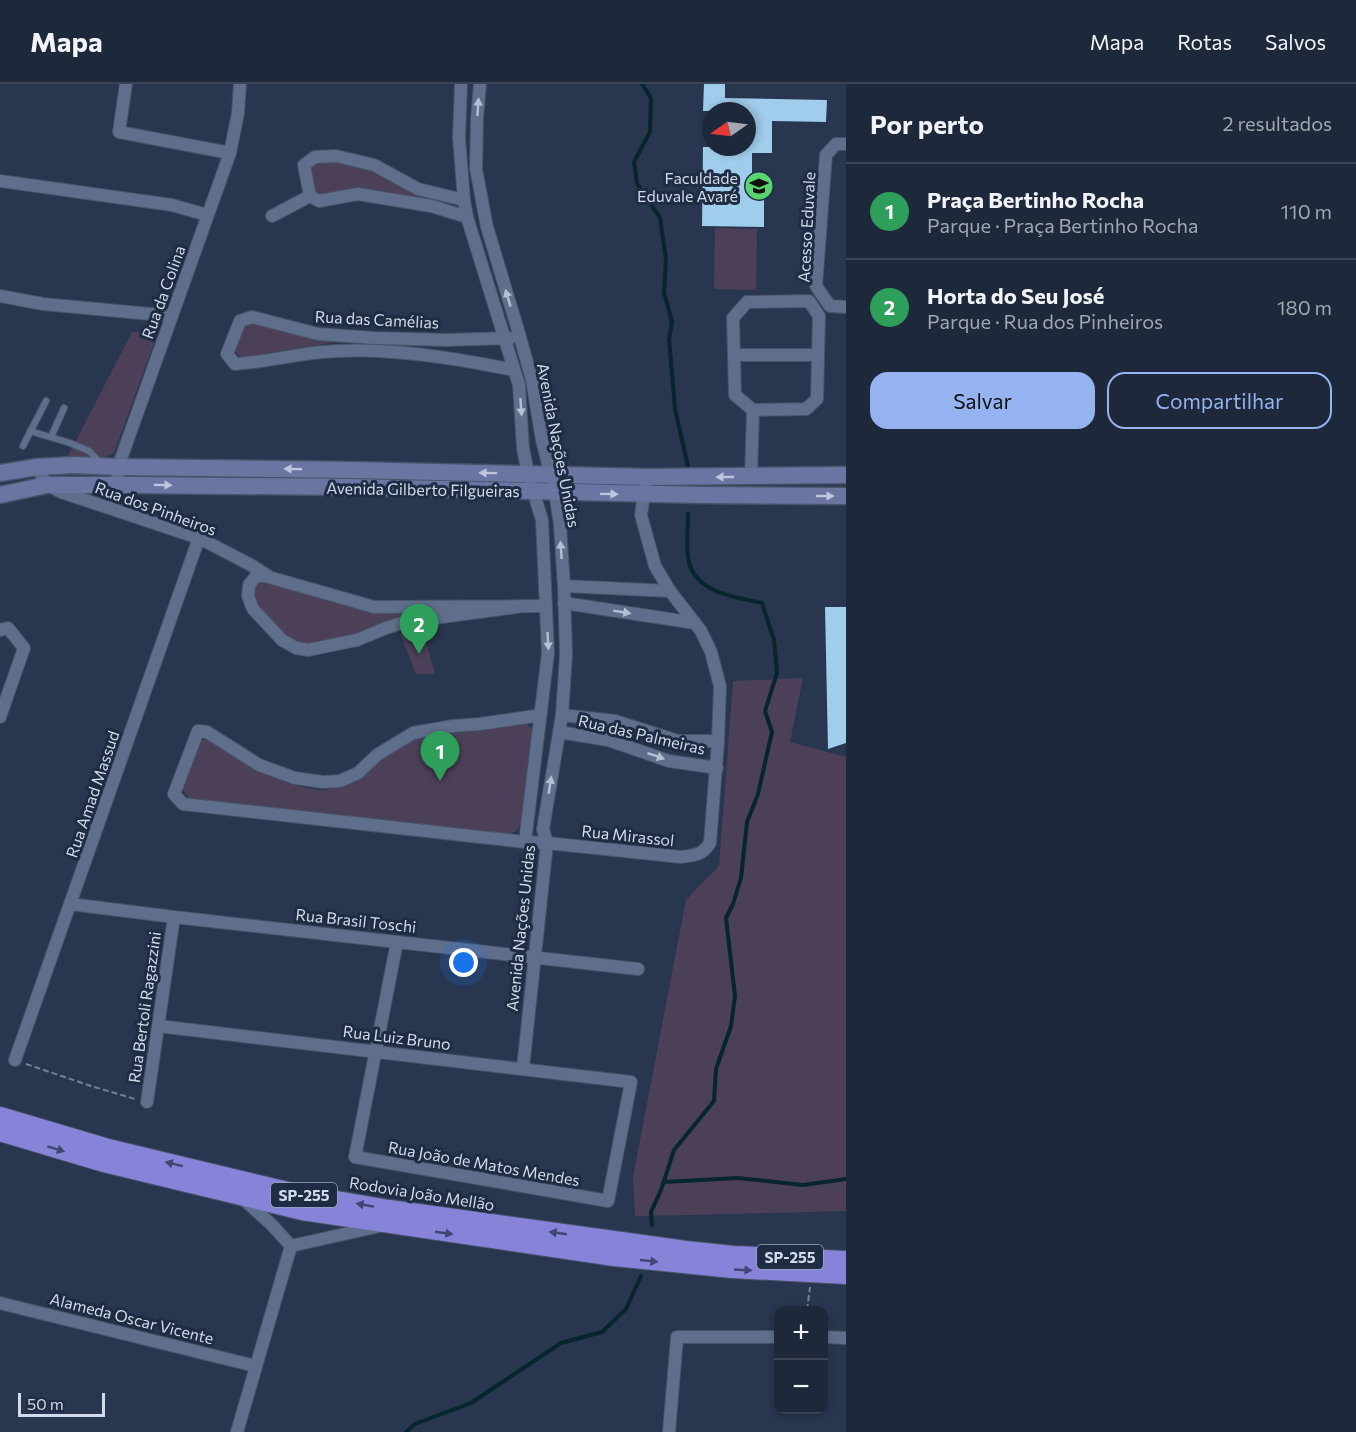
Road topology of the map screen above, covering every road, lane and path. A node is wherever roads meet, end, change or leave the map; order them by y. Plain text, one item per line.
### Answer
1 (126, 84) edge
2 (240, 84) edge
3 (462, 84) edge
4 (480, 84) edge
5 (846, 144) edge
6 (230, 153) junction
7 (0, 181) edge
8 (310, 196) junction
9 (464, 200) junction
10 (207, 215) junction
11 (272, 216) dead end
12 (467, 217) junction
13 (0, 296) edge
14 (846, 307) edge
15 (172, 316) junction
16 (520, 337) junction
17 (504, 338) junction
18 (818, 354) junction
19 (734, 355) junction
20 (514, 370) junction
21 (46, 401) dead end
22 (64, 408) dead end
23 (753, 410) junction
24 (30, 431) junction
25 (51, 437) junction
26 (23, 446) dead end
27 (37, 467) junction
28 (111, 467) junction
29 (352, 470) junction
30 (0, 473) edge
31 (528, 474) junction
32 (550, 475) junction
33 (795, 476) junction
34 (846, 476) edge
35 (648, 477) junction
36 (751, 477) junction
37 (47, 485) junction
38 (117, 485) junction
39 (351, 487) junction
40 (534, 492) junction
41 (555, 492) junction
42 (643, 494) junction
43 (0, 495) edge
44 (794, 496) junction
45 (846, 496) edge
46 (113, 509) junction
47 (199, 538) junction
48 (269, 577) junction
49 (564, 586) junction
50 (670, 591) junction
51 (564, 603) junction
52 (524, 606) junction
53 (546, 606) junction
54 (695, 623) junction
55 (0, 630) edge
56 (541, 713) junction
57 (562, 715) junction
58 (0, 717) edge
59 (559, 732) junction
60 (718, 741) junction
61 (717, 768) junction
62 (525, 842) junction
63 (547, 843) junction
64 (70, 904) junction
65 (174, 917) junction
66 (397, 942) junction
67 (535, 957) junction
68 (638, 969) dead end
69 (158, 1026) junction
70 (375, 1051) junction
71 (15, 1060) joint
72 (523, 1068) junction
73 (147, 1102) joint
74 (0, 1116) edge
75 (0, 1132) edge
76 (242, 1197) junction
77 (608, 1202) joint
78 (387, 1224) junction
79 (291, 1246) junction
80 (846, 1260) edge
81 (812, 1273) junction
82 (846, 1275) edge
83 (0, 1303) edge
84 (808, 1306) edge
85 (774, 1337) edge
86 (828, 1338) edge
87 (846, 1338) edge
88 (255, 1366) junction
89 (237, 1432) edge
90 (669, 1432) edge

1 - 6 street
2 - 6 street, Rua da Colina
3 - 9 street, Avenida Nações Unidas
16 -> 4 street, Avenida Nações Unidas
5 - 14 street, Acesso Eduvale
6 - 10 street, Rua da Colina
7 - 10 street
8 - 9 street
8 - 11 street
8 - 12 street
9 - 12 street, Avenida Nações Unidas
10 - 15 street, Rua da Colina
12 - 17 street, Avenida Nações Unidas
13 - 15 street
15 - 28 street, Rua da Colina
16 - 17 street, Rua das Camélias
16 - 32 street, Avenida Nações Unidas
17 - 20 street, Avenida Nações Unidas
17 - 20 street, Rua das Camélias
18 - 19 street
18 - 19 street
18 - 23 street
19 - 23 street
20 -> 31 street, Avenida Nações Unidas
21 - 24 lane
22 - 25 lane
23 - 36 street
24 - 25 lane
24 - 26 lane
25 - 28 lane
27 - 28 main road, Avenida Gilberto Filgueiras
27 - 30 main road, Avenida Gilberto Filgueiras
27 - 37 street
29 -> 28 main road, Avenida Gilberto Filgueiras
28 - 38 street, Rua da Colina
31 -> 29 main road, Avenida Gilberto Filgueiras
29 - 39 main road
31 - 32 main road, Avenida Gilberto Filgueiras
31 - 40 street, Avenida Nações Unidas
32 - 35 main road, Avenida Gilberto Filgueiras
32 - 41 street, Avenida Nações Unidas
33 - 34 main road, Avenida Gilberto Filgueiras
33 - 36 main road, Avenida Gilberto Filgueiras
33 - 44 main road
36 -> 35 main road, Avenida Gilberto Filgueiras
35 - 42 street
37 - 38 main road, Avenida Gilberto Filgueiras
37 - 43 main road, Avenida Gilberto Filgueiras
37 - 46 street, Rua dos Pinheiros
38 -> 39 main road, Avenida Gilberto Filgueiras
38 - 46 street, Rua da Colina
39 - 40 main road, Avenida Gilberto Filgueiras
40 - 41 main road, Avenida Gilberto Filgueiras
40 - 53 street, Avenida Nações Unidas
41 -> 42 main road, Avenida Gilberto Filgueiras
49 -> 41 street, Avenida Nações Unidas
42 - 44 main road, Avenida Gilberto Filgueiras
42 - 50 street
44 -> 45 main road, Avenida Gilberto Filgueiras
46 - 47 street, Rua dos Pinheiros
47 - 48 street, Rua dos Pinheiros
47 - 64 street, Rua Amad Massud
48 - 52 street, Rua dos Pinheiros
48 - 52 street, Rua dos Pinheiros
49 - 50 street
49 - 51 street, Avenida Nações Unidas
50 - 54 street
51 -> 54 street
51 - 57 street, Avenida Nações Unidas
52 - 53 street, Rua dos Pinheiros
53 -> 56 street, Avenida Nações Unidas
54 - 60 street
55 - 58 street
56 - 62 street, Avenida Nações Unidas
56 - 62 street, Rua Mirassol
57 - 59 street, Avenida Nações Unidas
57 - 60 street, Rua das Palmeiras
59 -> 61 street, Rua das Palmeiras
63 -> 59 street, Avenida Nações Unidas
60 - 61 street
61 - 63 street, Rua Mirassol
62 - 63 street, Rua Mirassol
63 - 67 street, Avenida Nações Unidas
64 - 65 street, Rua Brasil Toschi
64 - 71 street, Rua Amad Massud
65 - 66 street, Rua Brasil Toschi
65 - 69 street, Rua Bertoli Ragazzini
66 - 67 street, Rua Brasil Toschi
66 - 70 street
67 - 68 street, Rua Brasil Toschi
67 - 72 street, Avenida Nações Unidas
69 - 70 street, Rua Luiz Bruno
69 - 73 street, Rua Bertoli Ragazzini
70 - 72 street, Rua Luiz Bruno
70 - 77 street, Rua João de Matos Mendes
71 - 73 path
72 - 77 street, Rua Luiz Bruno
80 -> 74 highway, Rodovia João Mellão / SP-255
75 -> 76 highway, SP-255
76 - 78 highway, SP-255
76 - 79 street
78 - 79 street
78 -> 81 highway, SP-255
79 - 88 street
81 - 82 highway, SP-255
81 - 84 path
83 - 88 street, Alameda Oscar Vicente
85 - 90 street
86 - 87 street
88 - 89 street

